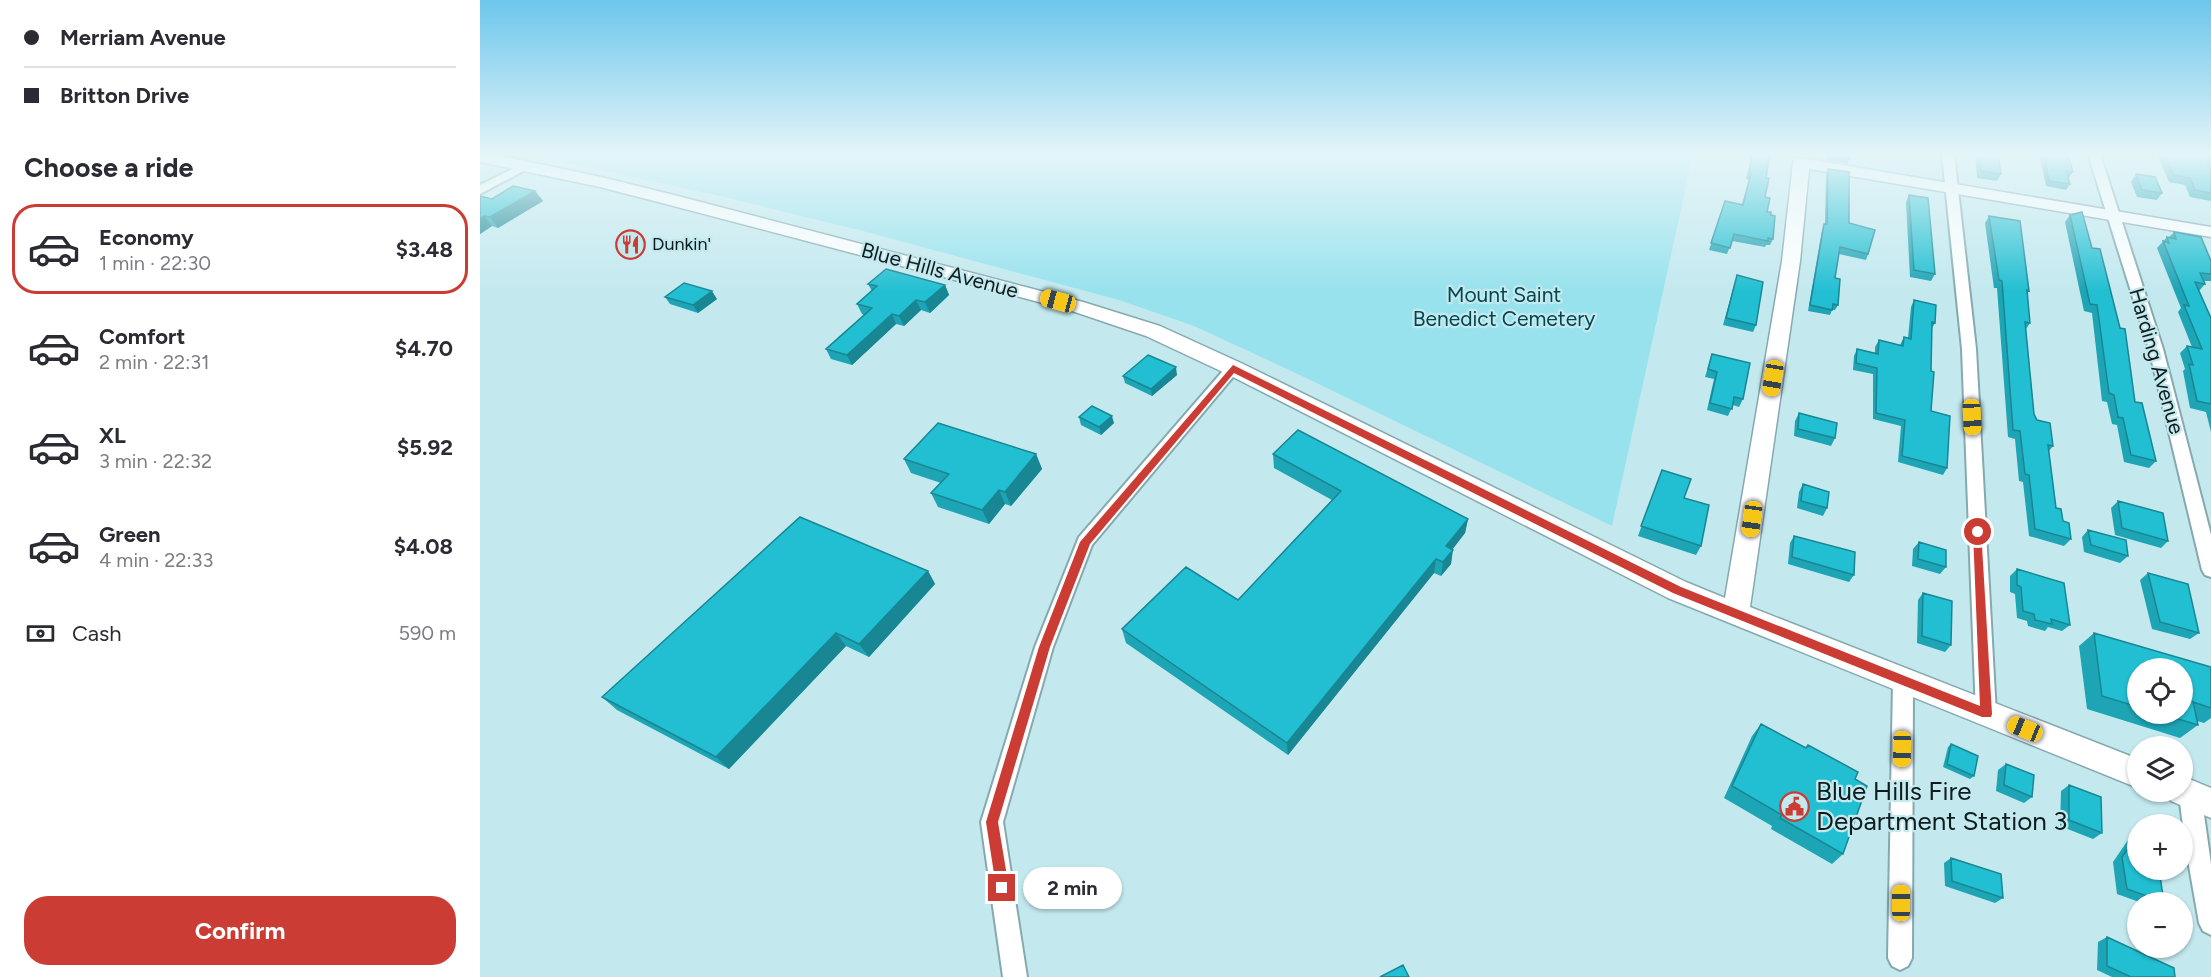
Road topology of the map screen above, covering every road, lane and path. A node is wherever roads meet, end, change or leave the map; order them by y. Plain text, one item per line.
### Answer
1 (670, 200) edge
2 (1798, 200) edge
3 (1954, 200) edge
4 (2020, 200) edge
5 (2109, 200) edge
6 (2114, 216) junction
7 (2211, 232) edge
8 (1233, 368) junction
9 (2211, 570) edge
10 (1736, 614) junction
11 (1903, 681) junction
12 (1986, 714) junction
13 (2127, 770) edge
14 (2194, 796) edge
15 (2211, 923) edge
16 (1900, 958) dead end
17 (1015, 977) edge

1 - 8 main road, Blue Hills Avenue
2 - 10 main road
3 - 12 street
4 - 6 main road
5 - 6 street, Harding Avenue
6 - 7 main road
6 - 9 street, Harding Avenue
8 - 10 main road, Blue Hills Avenue
8 - 17 street
10 - 11 main road, Blue Hills Avenue
11 - 12 main road, Blue Hills Avenue
11 - 16 street
12 - 13 main road, Blue Hills Avenue
14 - 15 street

